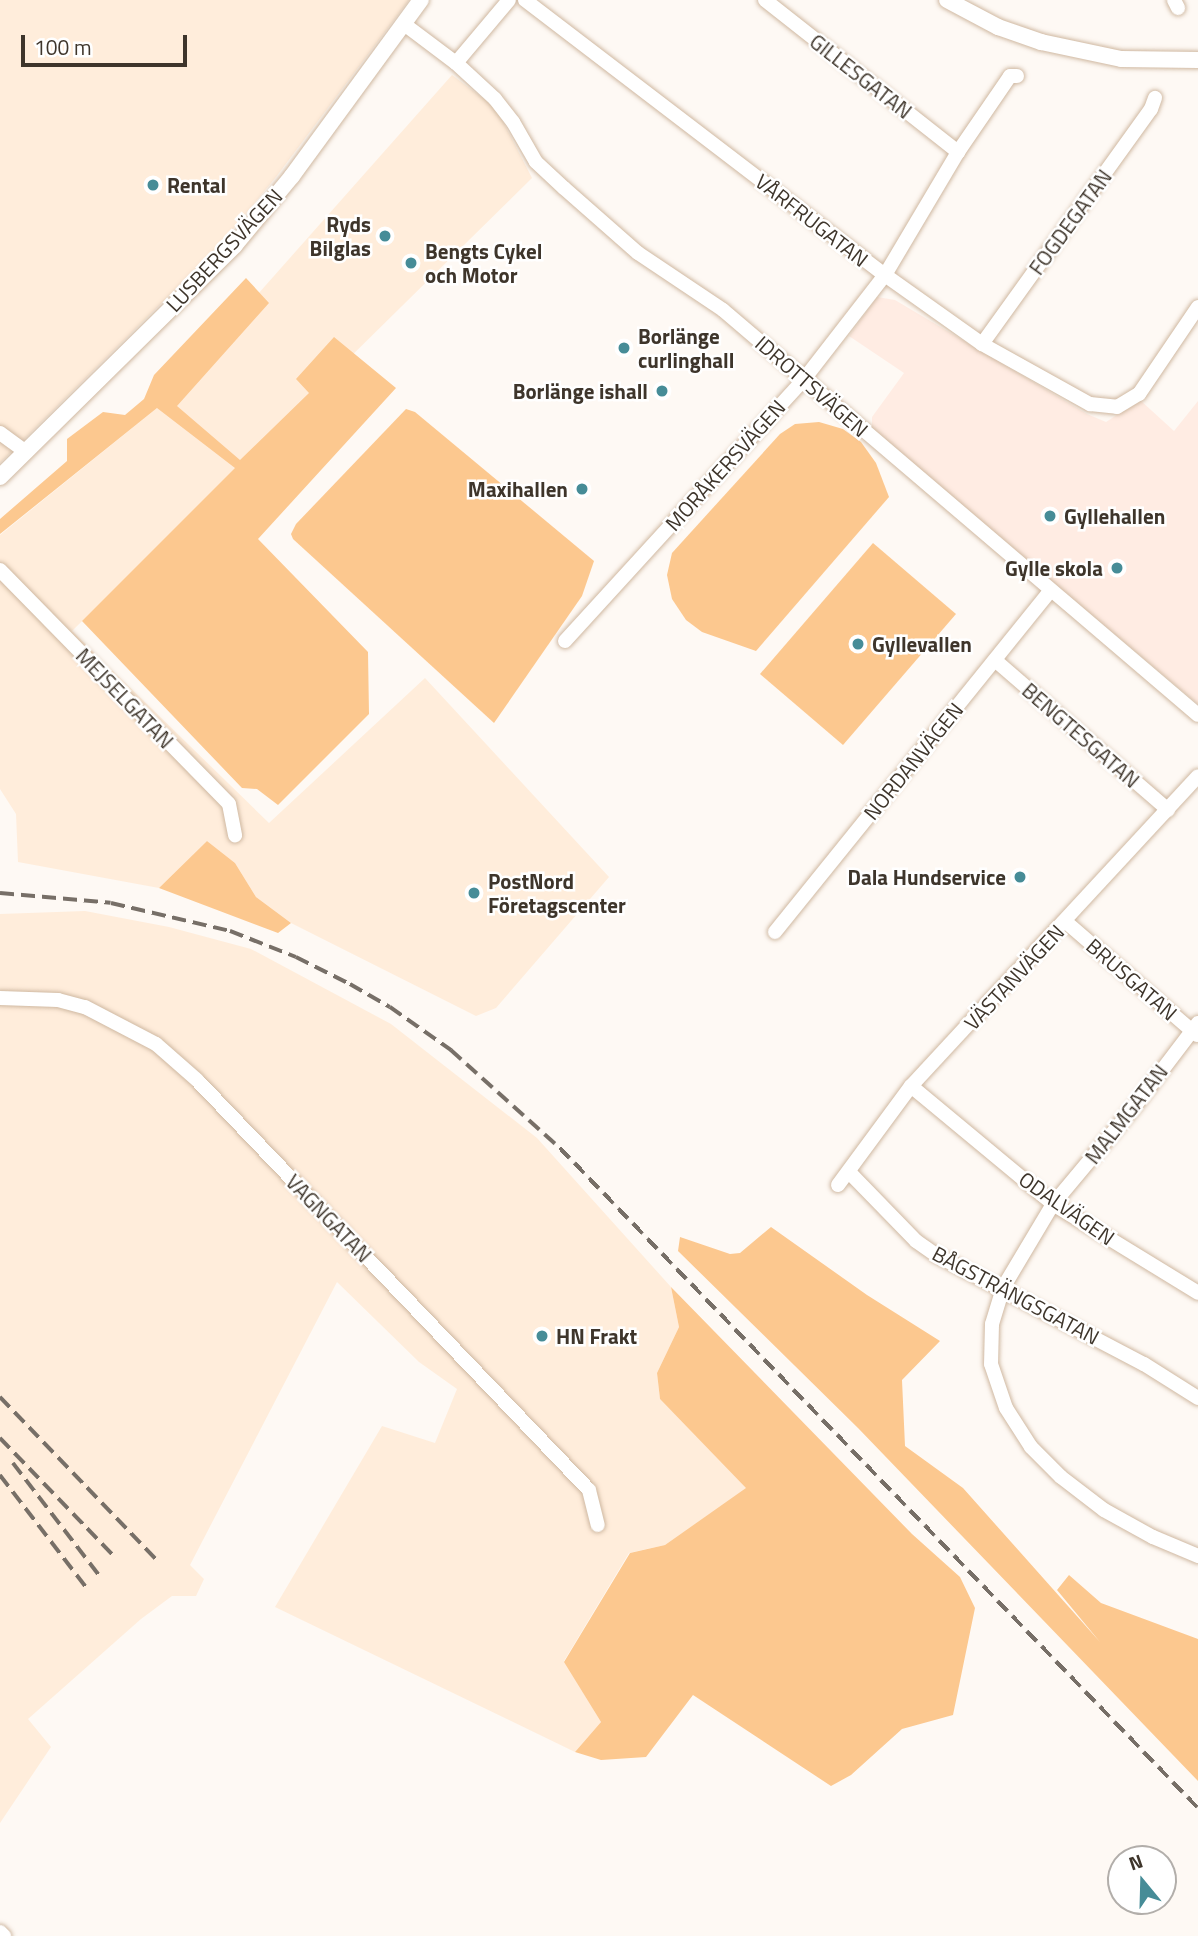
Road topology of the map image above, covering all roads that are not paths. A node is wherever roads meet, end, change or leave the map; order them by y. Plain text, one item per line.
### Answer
1 (421, 0) edge
2 (509, 0) edge
3 (525, 0) edge
4 (765, 0) edge
5 (947, 0) edge
6 (404, 24) junction
7 (1041, 43) junction
8 (1198, 53) edge
9 (1198, 60) edge
10 (456, 63) junction
11 (1017, 76) dead end
12 (1155, 98) dead end
13 (958, 152) junction
14 (885, 275) junction
15 (1198, 308) edge
16 (982, 345) junction
17 (804, 378) junction
18 (0, 433) edge
19 (26, 453) junction
20 (0, 477) edge
21 (0, 570) edge
22 (1052, 590) junction
23 (565, 641) dead end
24 (995, 660) junction
25 (1198, 715) edge
26 (1198, 776) edge
27 (1168, 810) junction
28 (235, 835) dead end
29 (1066, 922) junction
30 (775, 932) dead end
31 (0, 998) edge
32 (1196, 1030) edge
33 (911, 1086) junction
34 (849, 1172) junction
35 (838, 1185) dead end
36 (1053, 1204) junction
37 (1003, 1288) junction
38 (1198, 1293) edge
39 (1198, 1398) edge
40 (598, 1525) dead end
41 (1198, 1556) edge

1 - 6 street, LUSBERGSVÄGEN
2 - 10 street
3 - 14 street, VÅRFRUGATAN
4 - 13 street, GILLESGATAN
5 - 7 street
6 - 10 street, IDROTTSVÄGEN
6 - 19 street, LUSBERGSVÄGEN
7 - 8 street
7 - 9 street
10 - 17 street, IDROTTSVÄGEN
11 - 13 street, MORÅKERSVÄGEN
12 - 16 street, FOGDEGATAN
13 - 14 street, MORÅKERSVÄGEN
14 - 16 street, VÅRFRUGATAN
14 - 17 street, MORÅKERSVÄGEN
15 - 16 street, VÅRFRUGATAN
17 - 22 street, IDROTTSVÄGEN
17 - 23 street, MORÅKERSVÄGEN
18 - 19 street
19 - 20 street, LUSBERGSVÄGEN
21 - 28 street, MEJSELGATAN
22 - 24 street, NORDANVÄGEN
22 - 25 street, IDROTTSVÄGEN
24 - 27 street, BENGTESGATAN
24 - 30 street, NORDANVÄGEN
26 - 27 street, VÄSTANVÄGEN
27 - 29 street, VÄSTANVÄGEN
29 - 32 street, BRUSGATAN
29 - 33 street, VÄSTANVÄGEN
31 - 40 street, VAGNGATAN
32 - 36 street, MALMGATAN
33 - 34 street, VÄSTANVÄGEN
33 - 36 street, ODALVÄGEN
34 - 35 street, VÄSTANVÄGEN
34 - 37 street, BÅGSTRÄNGSGATAN
36 - 37 street, MALMGATAN
36 - 38 street, ODALVÄGEN
37 - 39 street, BÅGSTRÄNGSGATAN
37 - 41 street, MALMGATAN

